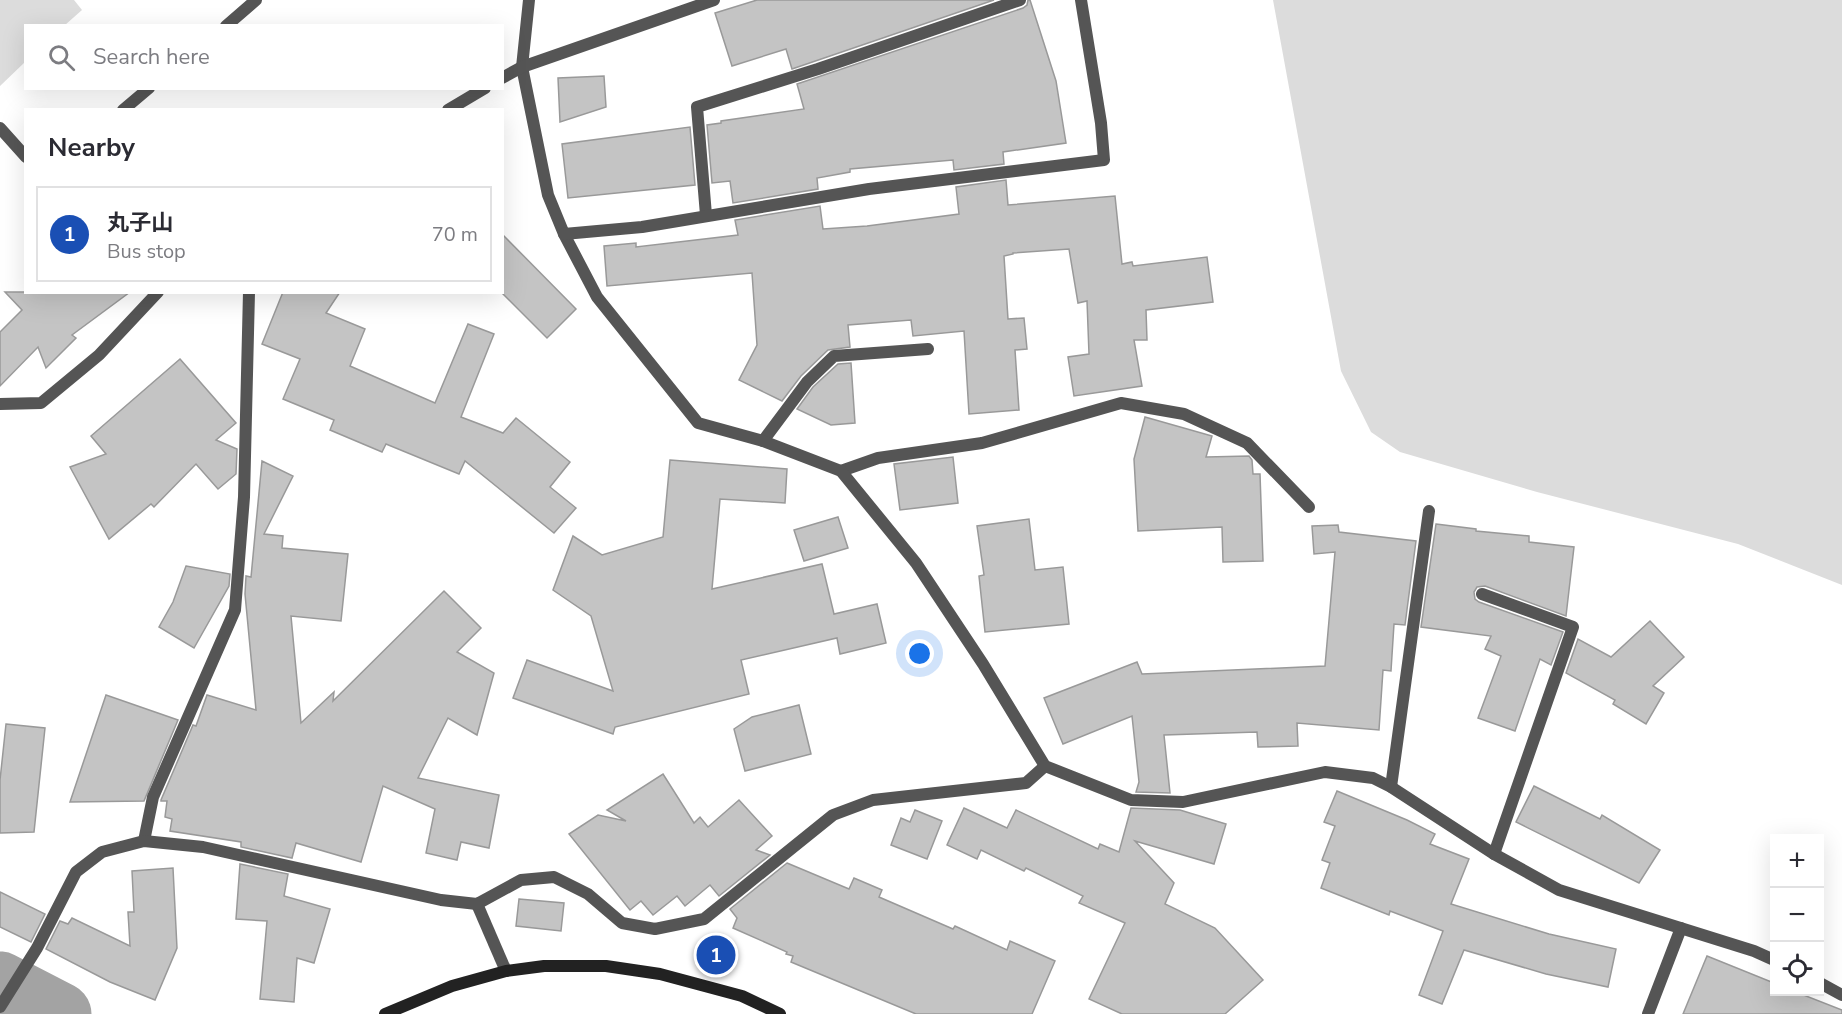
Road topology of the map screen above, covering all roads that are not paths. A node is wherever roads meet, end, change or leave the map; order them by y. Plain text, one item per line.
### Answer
1 (256, 0) edge
2 (529, 0) edge
3 (714, 0) edge
4 (1020, 0) edge
5 (1081, 0) edge
6 (228, 24) edge
7 (522, 67) junction
8 (504, 77) edge
9 (146, 90) edge
10 (482, 90) edge
11 (125, 108) edge
12 (451, 108) edge
13 (0, 128) edge
14 (24, 155) edge
15 (706, 214) junction
16 (564, 234) junction
17 (152, 294) edge
18 (249, 294) edge
19 (928, 349) dead end
20 (0, 404) edge
21 (763, 441) junction
22 (841, 471) junction
23 (1309, 507) dead end
24 (1429, 511) dead end
25 (1482, 594) dead end
26 (1045, 766) junction
27 (1391, 787) junction
28 (144, 841) junction
29 (1494, 854) junction
30 (477, 904) junction
31 (1681, 928) junction
32 (1770, 957) edge
33 (506, 971) junction
34 (1824, 985) edge
35 (1842, 995) edge
36 (0, 1007) edge
37 (385, 1014) edge
38 (780, 1014) edge
39 (1648, 1014) edge

1 - 6 street
2 - 7 street
3 - 7 street
4 - 15 street
5 - 15 street
7 - 8 street
7 - 16 street
9 - 11 street
10 - 12 street
13 - 14 street
15 - 16 street
16 - 21 street
17 - 20 street
18 - 28 street
19 - 21 street
21 - 22 street
22 - 23 street
22 - 26 street
24 - 27 street
25 - 29 street
26 - 27 street
26 - 30 street
27 - 29 street
28 - 30 street
28 - 36 street
29 - 31 street
30 - 33 street
31 - 32 street
31 - 39 street
33 - 37 street
33 - 38 street
34 - 35 street

